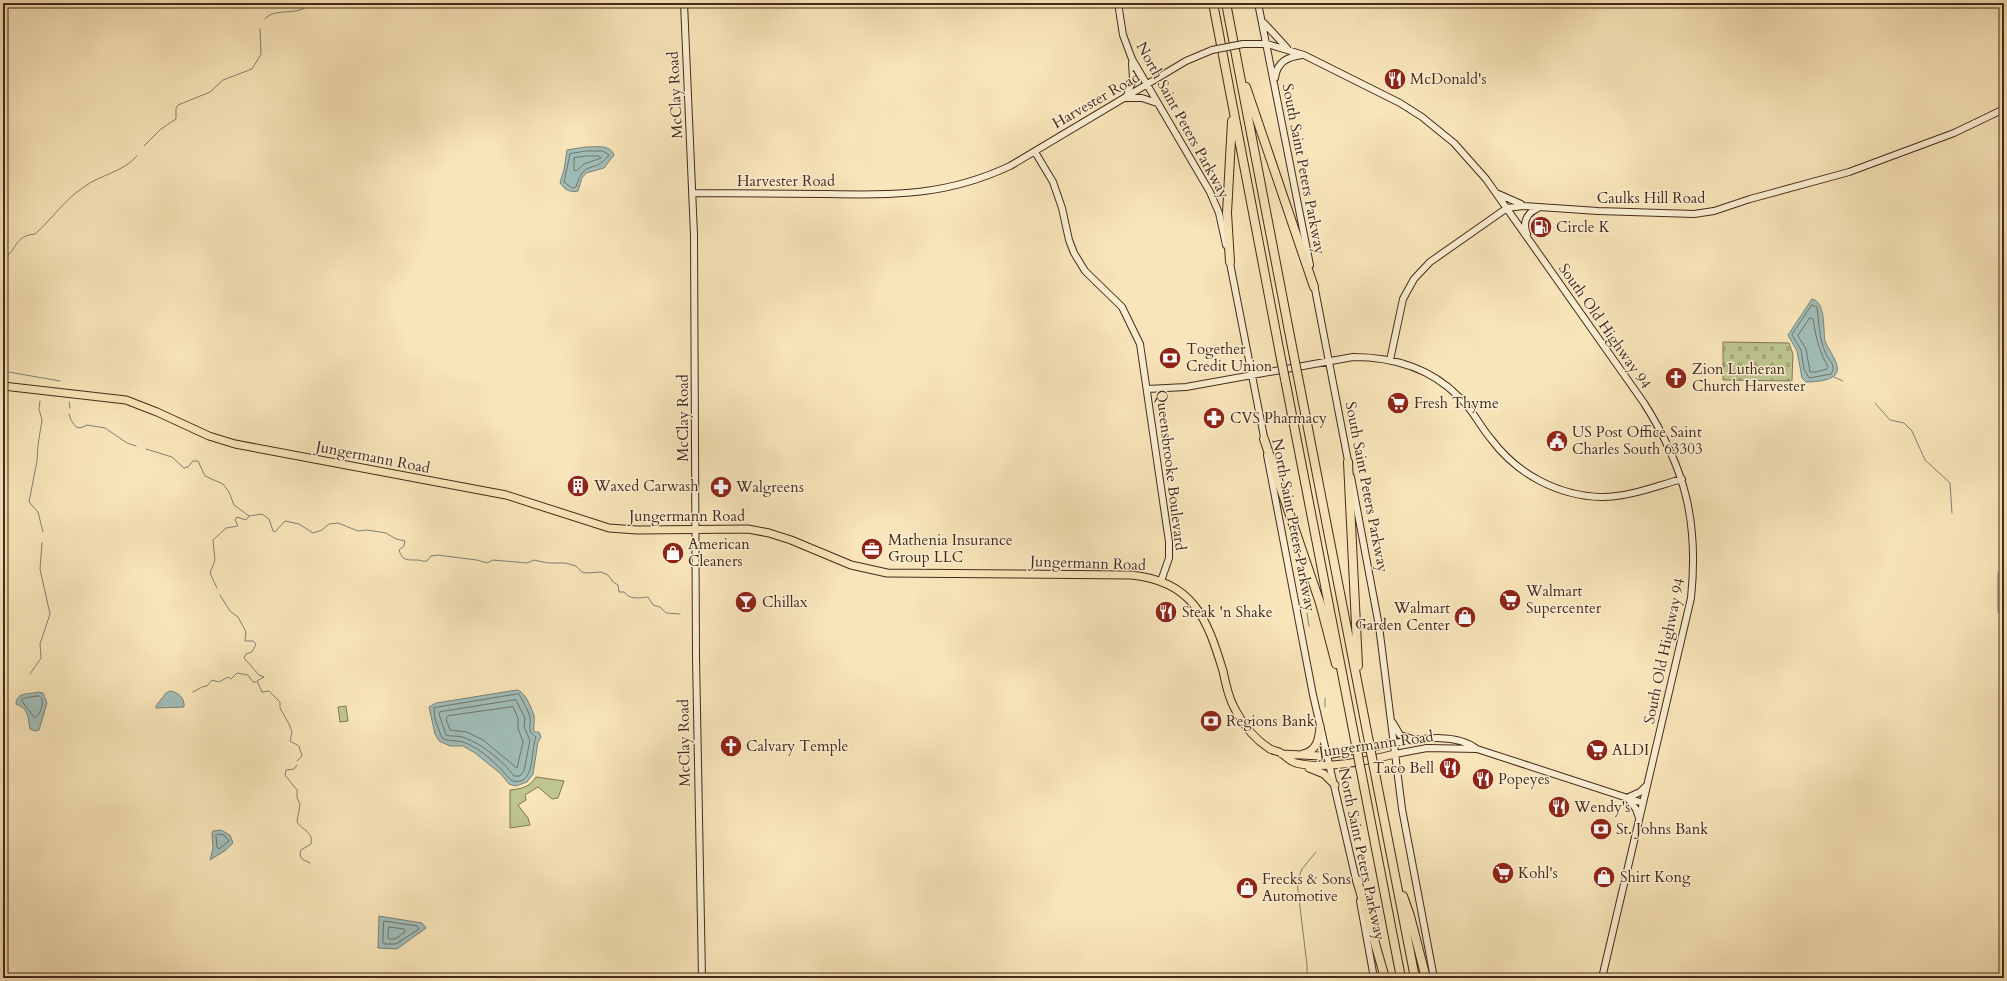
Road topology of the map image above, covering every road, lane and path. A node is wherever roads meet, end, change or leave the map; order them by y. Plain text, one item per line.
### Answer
1 (684, 3) edge
2 (1118, 3) edge
3 (1213, 3) edge
4 (1226, 3) edge
5 (1258, 3) edge
6 (1262, 21) junction
7 (1267, 44) junction
8 (1287, 48) junction
9 (1304, 54) junction
10 (1132, 59) junction
11 (1238, 68) junction
12 (1274, 85) junction
13 (1147, 86) junction
14 (1126, 98) junction
15 (1232, 102) junction
16 (1158, 104) junction
17 (2004, 109) edge
18 (1036, 152) junction
19 (692, 193) junction
20 (1496, 193) junction
21 (1528, 206) junction
22 (1506, 208) junction
23 (1539, 208) junction
24 (1529, 239) junction
25 (1230, 262) junction
26 (1314, 287) junction
27 (1390, 360) junction
28 (1329, 361) junction
29 (1252, 374) junction
30 (3, 386) edge
31 (1147, 389) junction
32 (1264, 439) junction
33 (1348, 462) junction
34 (1682, 479) junction
35 (696, 529) junction
36 (1161, 581) junction
37 (1357, 681) junction
38 (1345, 689) junction
39 (1391, 720) junction
40 (1320, 726) junction
41 (1416, 740) junction
42 (1394, 743) junction
43 (1477, 749) junction
44 (1282, 754) junction
45 (1395, 754) junction
46 (1299, 755) junction
47 (1328, 755) junction
48 (1304, 765) junction
49 (1330, 765) junction
50 (1335, 785) junction
51 (1647, 786) junction
52 (1627, 798) junction
53 (1643, 803) junction
54 (1639, 818) junction
55 (1394, 873) junction
56 (1357, 880) junction
57 (702, 978) edge
58 (1374, 978) edge
59 (1385, 978) edge
60 (1401, 978) edge
61 (1414, 978) edge
62 (1426, 978) edge
63 (1434, 978) edge
64 (1602, 978) edge

1 - 19 main road, McClay Road
2 - 10 main road, North Saint Peters Parkway
3 - 15 highway
4 - 11 highway
5 - 6 main road, South Saint Peters Parkway
6 - 7 main road, South Saint Peters Parkway
6 - 8 main road
7 - 8 main road, Harvester Road
7 - 12 main road, South Saint Peters Parkway
7 - 13 main road, Harvester Road, bridge
8 - 9 main road, Harvester Road
9 - 12 main road
9 - 20 main road, Harvester Road
10 - 13 main road, North Saint Peters Parkway
10 - 14 main road
11 - 26 highway
11 - 37 highway, bridge
12 - 26 main road, South Saint Peters Parkway
13 - 14 main road, Harvester Road
13 - 16 main road, North Saint Peters Parkway
14 - 16 main road
14 - 18 main road, Harvester Road
15 - 25 highway
15 - 38 highway, bridge
16 - 25 main road, North Saint Peters Parkway
17 - 23 main road, Caulks Hill Road
18 - 19 main road, Harvester Road
18 - 31 main road, Queensbrooke Boulevard
19 - 35 main road, McClay Road
20 - 21 main road
20 - 22 main road, Harvester Road
21 - 22 main road, Caulks Hill Road
21 - 23 main road, Caulks Hill Road
22 - 24 main road, South Old Highway 94
22 - 27 main road, Caulks Hill Road
23 - 24 main road
24 - 34 main road, South Old Highway 94
25 - 29 main road, North Saint Peters Parkway
26 - 28 main road, South Saint Peters Parkway
27 - 28 main road
27 - 34 main road
28 - 29 main road
28 - 33 main road, South Saint Peters Parkway
29 - 31 main road
29 - 32 main road, North Saint Peters Parkway
30 - 35 main road, Jungermann Road
31 - 36 main road, Queensbrooke Boulevard
32 - 38 highway
32 - 40 main road, North Saint Peters Parkway
33 - 37 highway
33 - 39 main road, South Saint Peters Parkway
34 - 51 main road, South Old Highway 94
35 - 36 main road, Jungermann Road
35 - 57 main road, McClay Road
36 - 44 main road, Jungermann Road
37 - 55 highway, bridge
38 - 60 highway, bridge
39 - 41 main road
39 - 42 main road, South Saint Peters Parkway
40 - 46 main road
40 - 47 main road, North Saint Peters Parkway
41 - 42 main road, Jungermann Road
41 - 43 main road, Jungermann Road
42 - 45 main road, South Saint Peters Parkway
42 - 47 main road, Jungermann Road
43 - 45 main road, Jungermann Road
43 - 52 main road, Jungermann Road
44 - 46 main road, Jungermann Road
44 - 48 main road, Jungermann Road
45 - 49 main road, Jungermann Road
45 - 63 main road, South Saint Peters Parkway
46 - 47 main road, Jungermann Road
47 - 49 main road, North Saint Peters Parkway
48 - 49 main road, Jungermann Road
48 - 50 main road
49 - 50 main road, North Saint Peters Parkway
50 - 56 main road, North Saint Peters Parkway
51 - 52 main road
51 - 53 main road, South Old Highway 94
52 - 53 main road, Jungermann Road
52 - 54 main road
53 - 54 main road, South Old Highway 94
54 - 64 main road, South Old Highway 94
55 - 61 highway
55 - 62 highway
56 - 58 main road, North Saint Peters Parkway
56 - 59 highway

